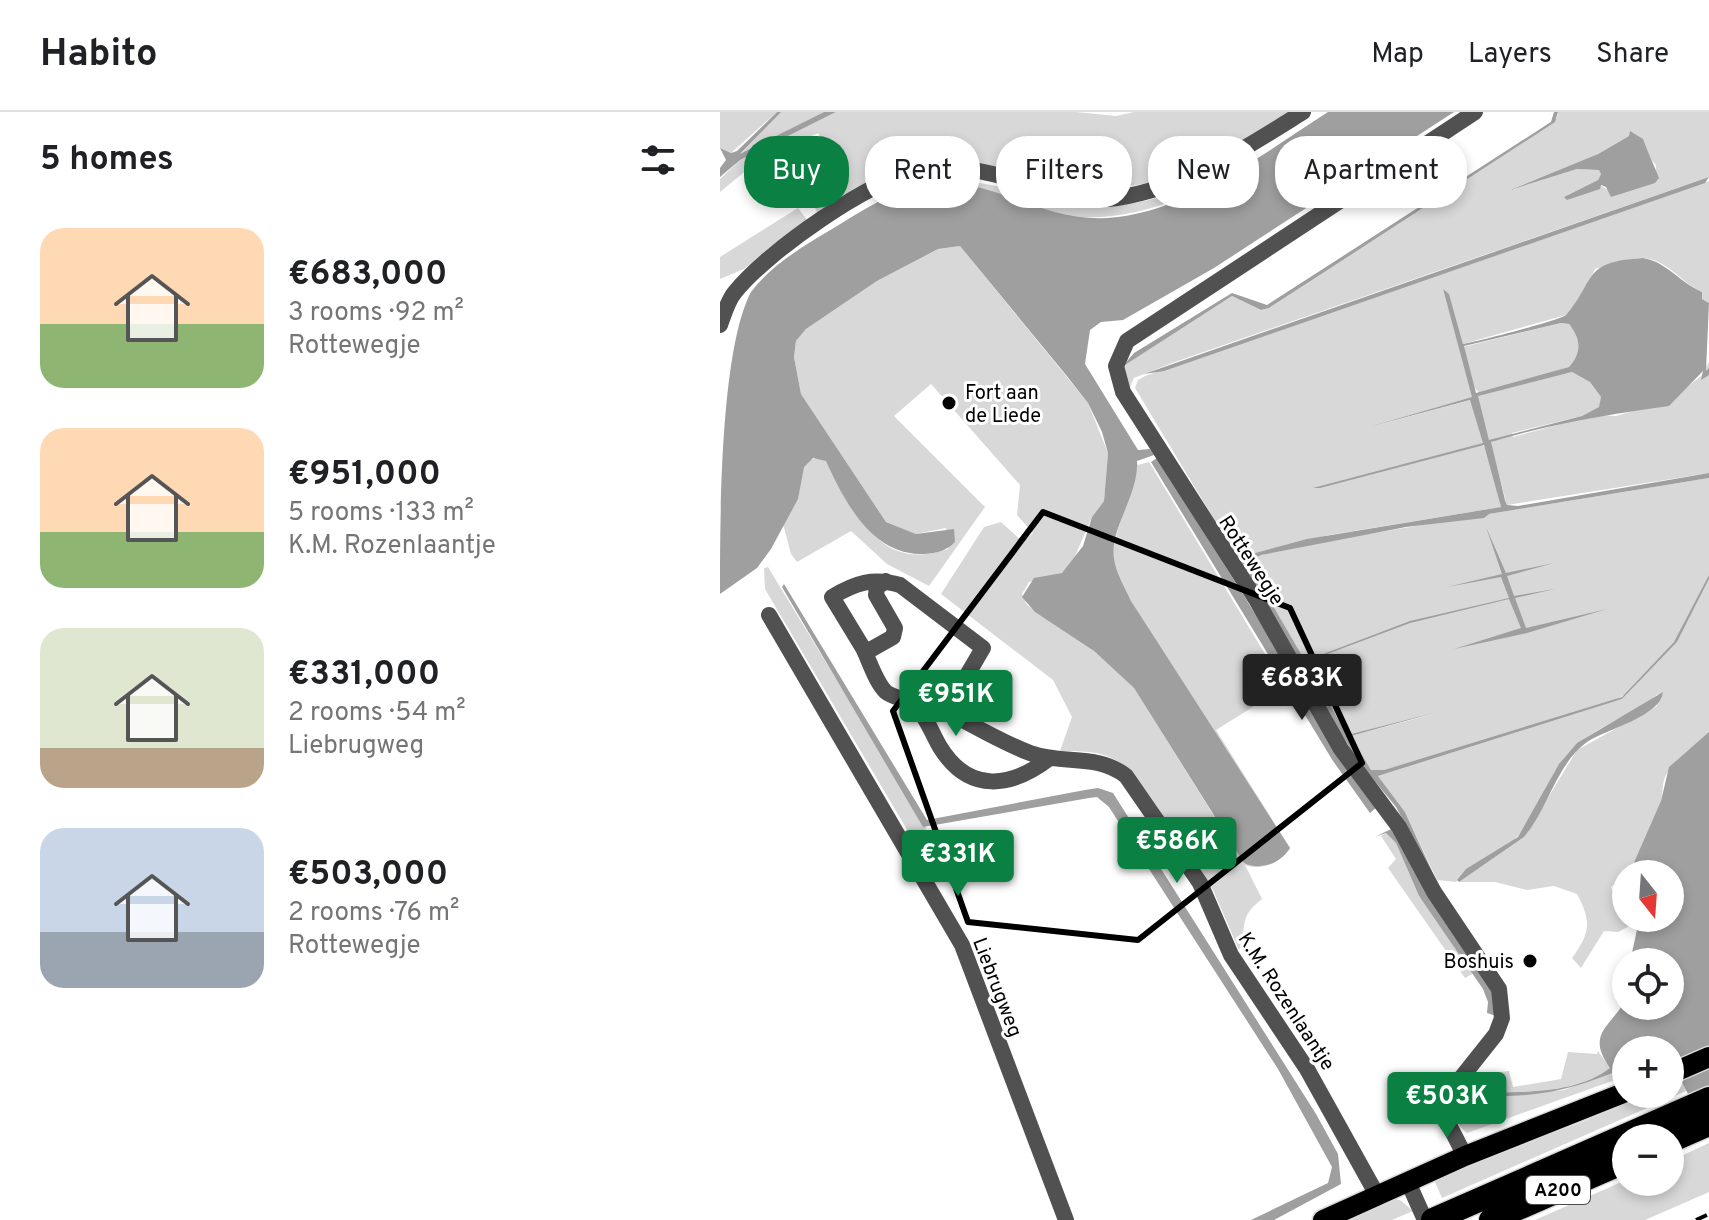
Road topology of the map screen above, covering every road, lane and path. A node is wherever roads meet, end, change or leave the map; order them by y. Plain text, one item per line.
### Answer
1 (1303, 112) edge
2 (1475, 112) edge
3 (726, 292) edge
4 (720, 325) edge
5 (886, 581) junction
6 (769, 615) dead end
7 (863, 648) junction
8 (915, 705) junction
9 (946, 711) junction
10 (1050, 758) junction
11 (1709, 1057) edge
12 (1684, 1068) edge
13 (1612, 1098) edge
14 (1709, 1099) edge
15 (1709, 1124) edge
16 (1684, 1135) edge
17 (1465, 1156) junction
18 (1612, 1167) edge
19 (1408, 1182) junction
20 (1377, 1195) junction
21 (1066, 1220) edge
22 (1323, 1220) edge
23 (1425, 1220) edge
24 (1433, 1220) edge
25 (1491, 1220) edge

1 - 3 street
2 - 17 street, Rottewegje
3 - 4 street
5 - 7 street
5 - 7 street, K.M. Rozenlaantje
5 - 9 street
6 - 21 street, Liebrugweg
7 - 8 street, K.M. Rozenlaantje
8 - 9 street, K.M. Rozenlaantje
8 - 10 street, K.M. Rozenlaantje
9 - 10 street, K.M. Rozenlaantje
10 - 20 street, K.M. Rozenlaantje
11 - 12 main road
13 - 17 main road
14 - 24 highway, A200
15 - 16 highway
17 - 19 main road
18 - 25 highway, A200
19 - 20 main road
19 - 23 street
20 - 22 main road

